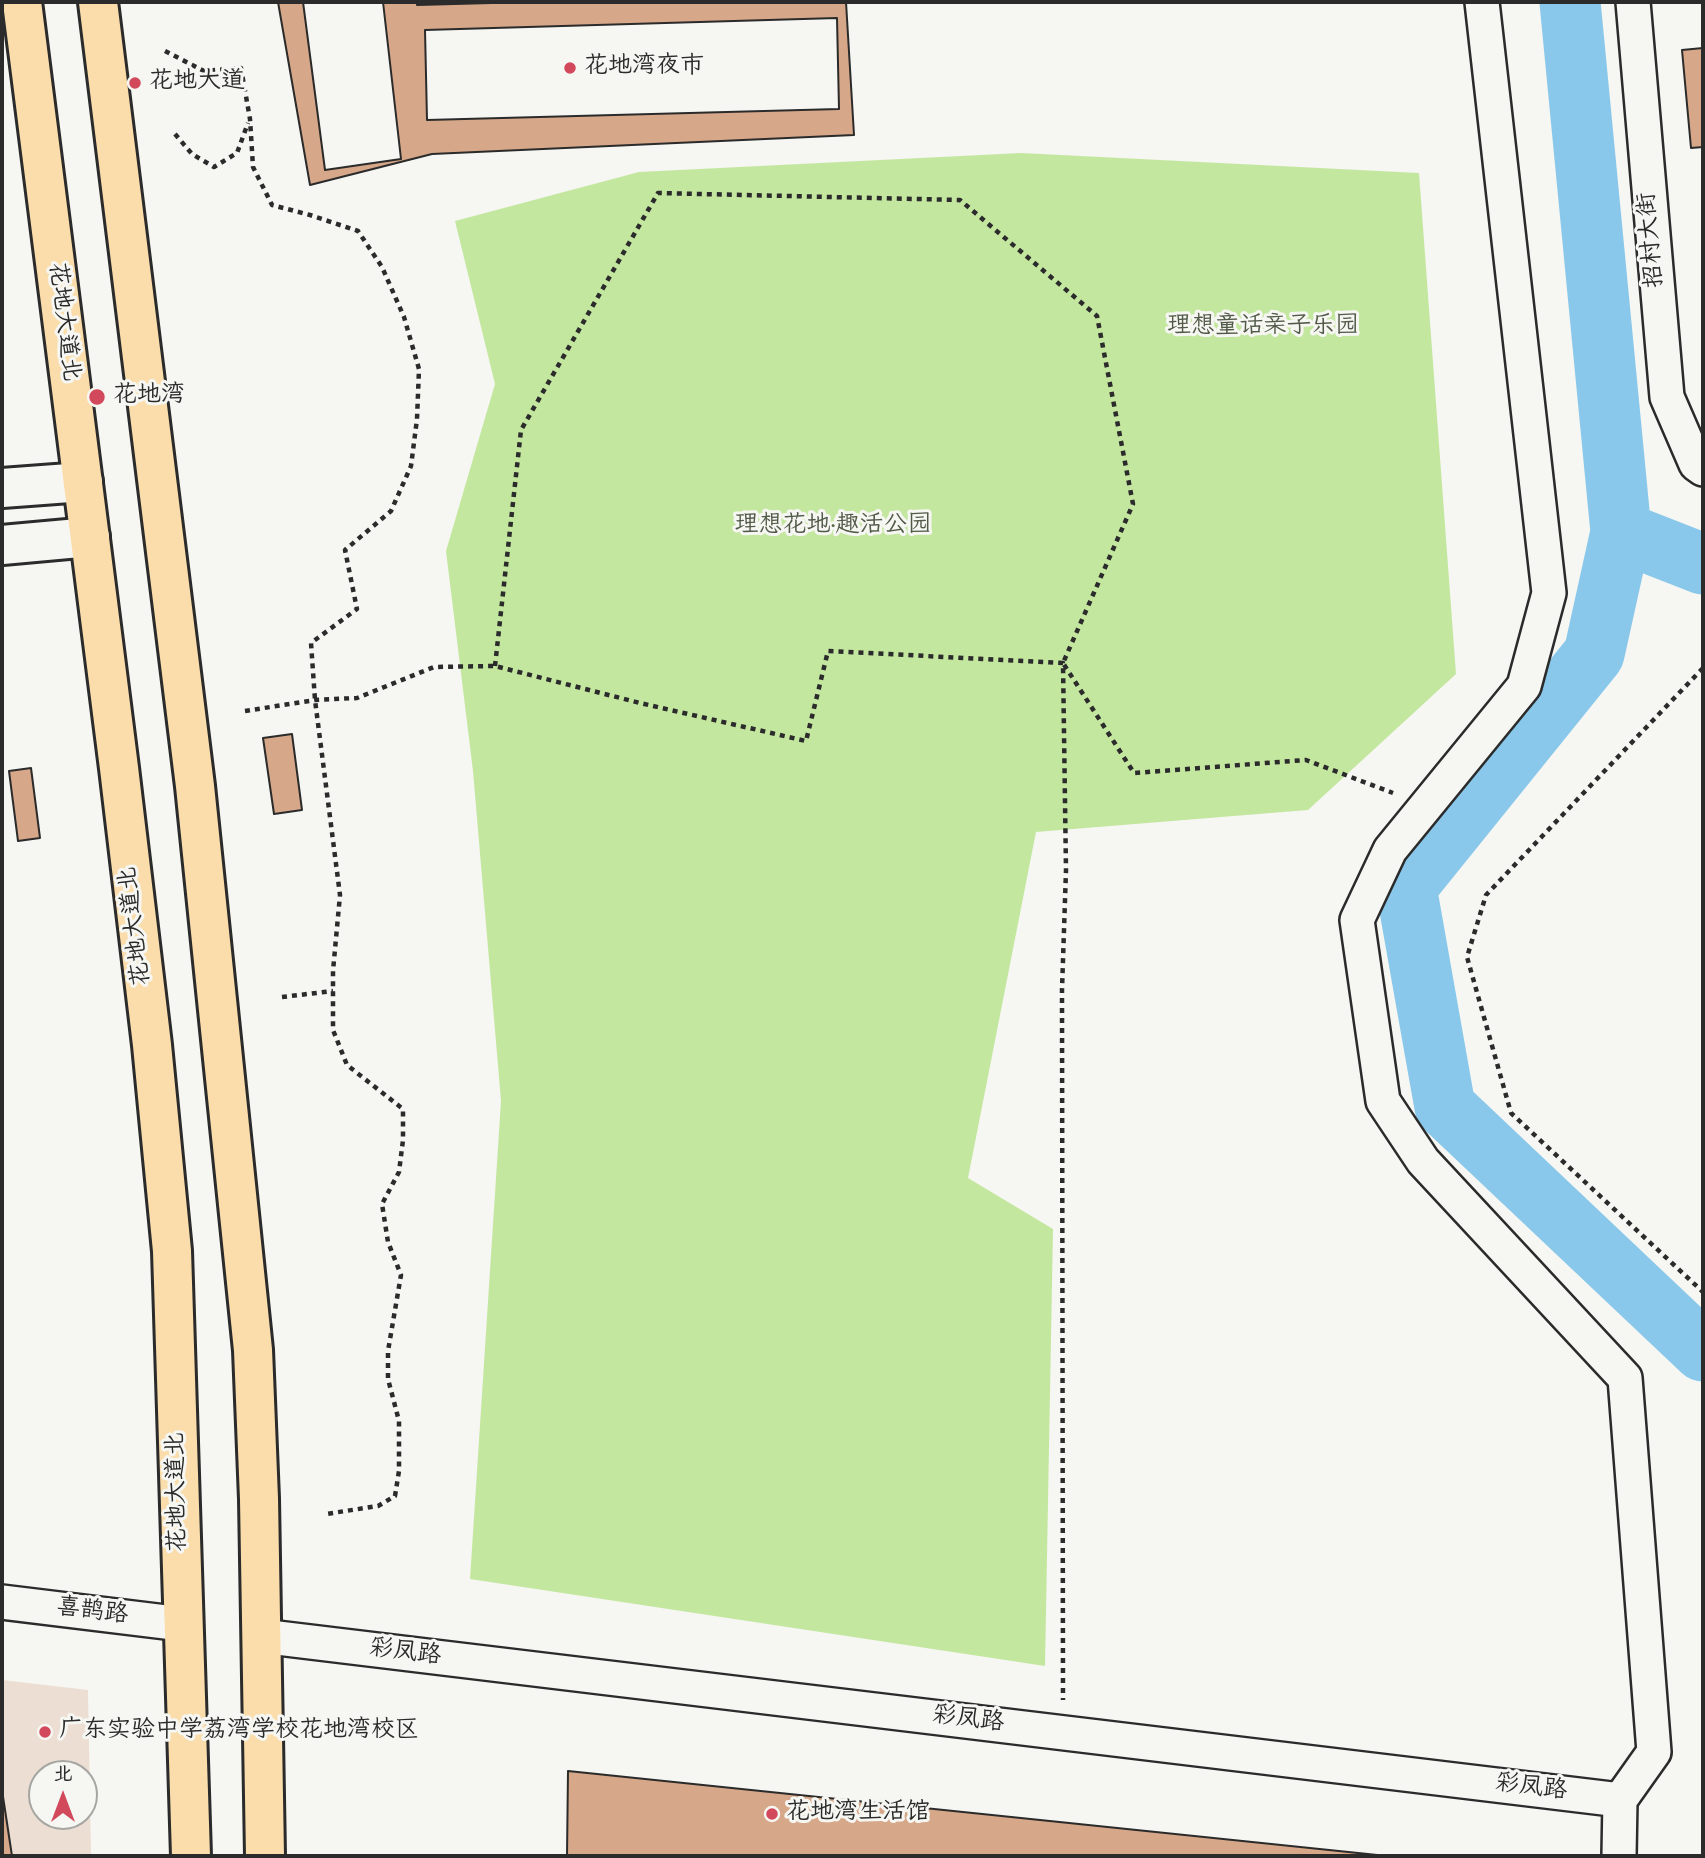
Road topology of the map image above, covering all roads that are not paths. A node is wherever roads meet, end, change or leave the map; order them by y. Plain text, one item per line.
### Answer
1 (22, 2) edge
2 (97, 2) edge
3 (1482, 2) edge
4 (1633, 2) edge
5 (1703, 469) edge
6 (83, 482) junction
7 (2, 488) edge
8 (90, 537) junction
9 (2, 545) edge
10 (2, 1602) edge
11 (182, 1624) junction
12 (261, 1636) junction
13 (1620, 1800) junction
14 (191, 1856) edge
15 (265, 1856) edge
16 (1619, 1856) edge

1 - 6 main road, 花地大道北
2 - 12 main road
3 - 13 street
4 - 5 street, 招村大街
6 - 7 street
6 - 8 main road, 花地大道北
8 - 9 street
8 - 11 main road, 花地大道北
10 - 11 street, 喜鹊路
11 - 14 main road, 花地大道北
12 - 13 street, 彩凤路
12 - 15 main road
13 - 16 street

